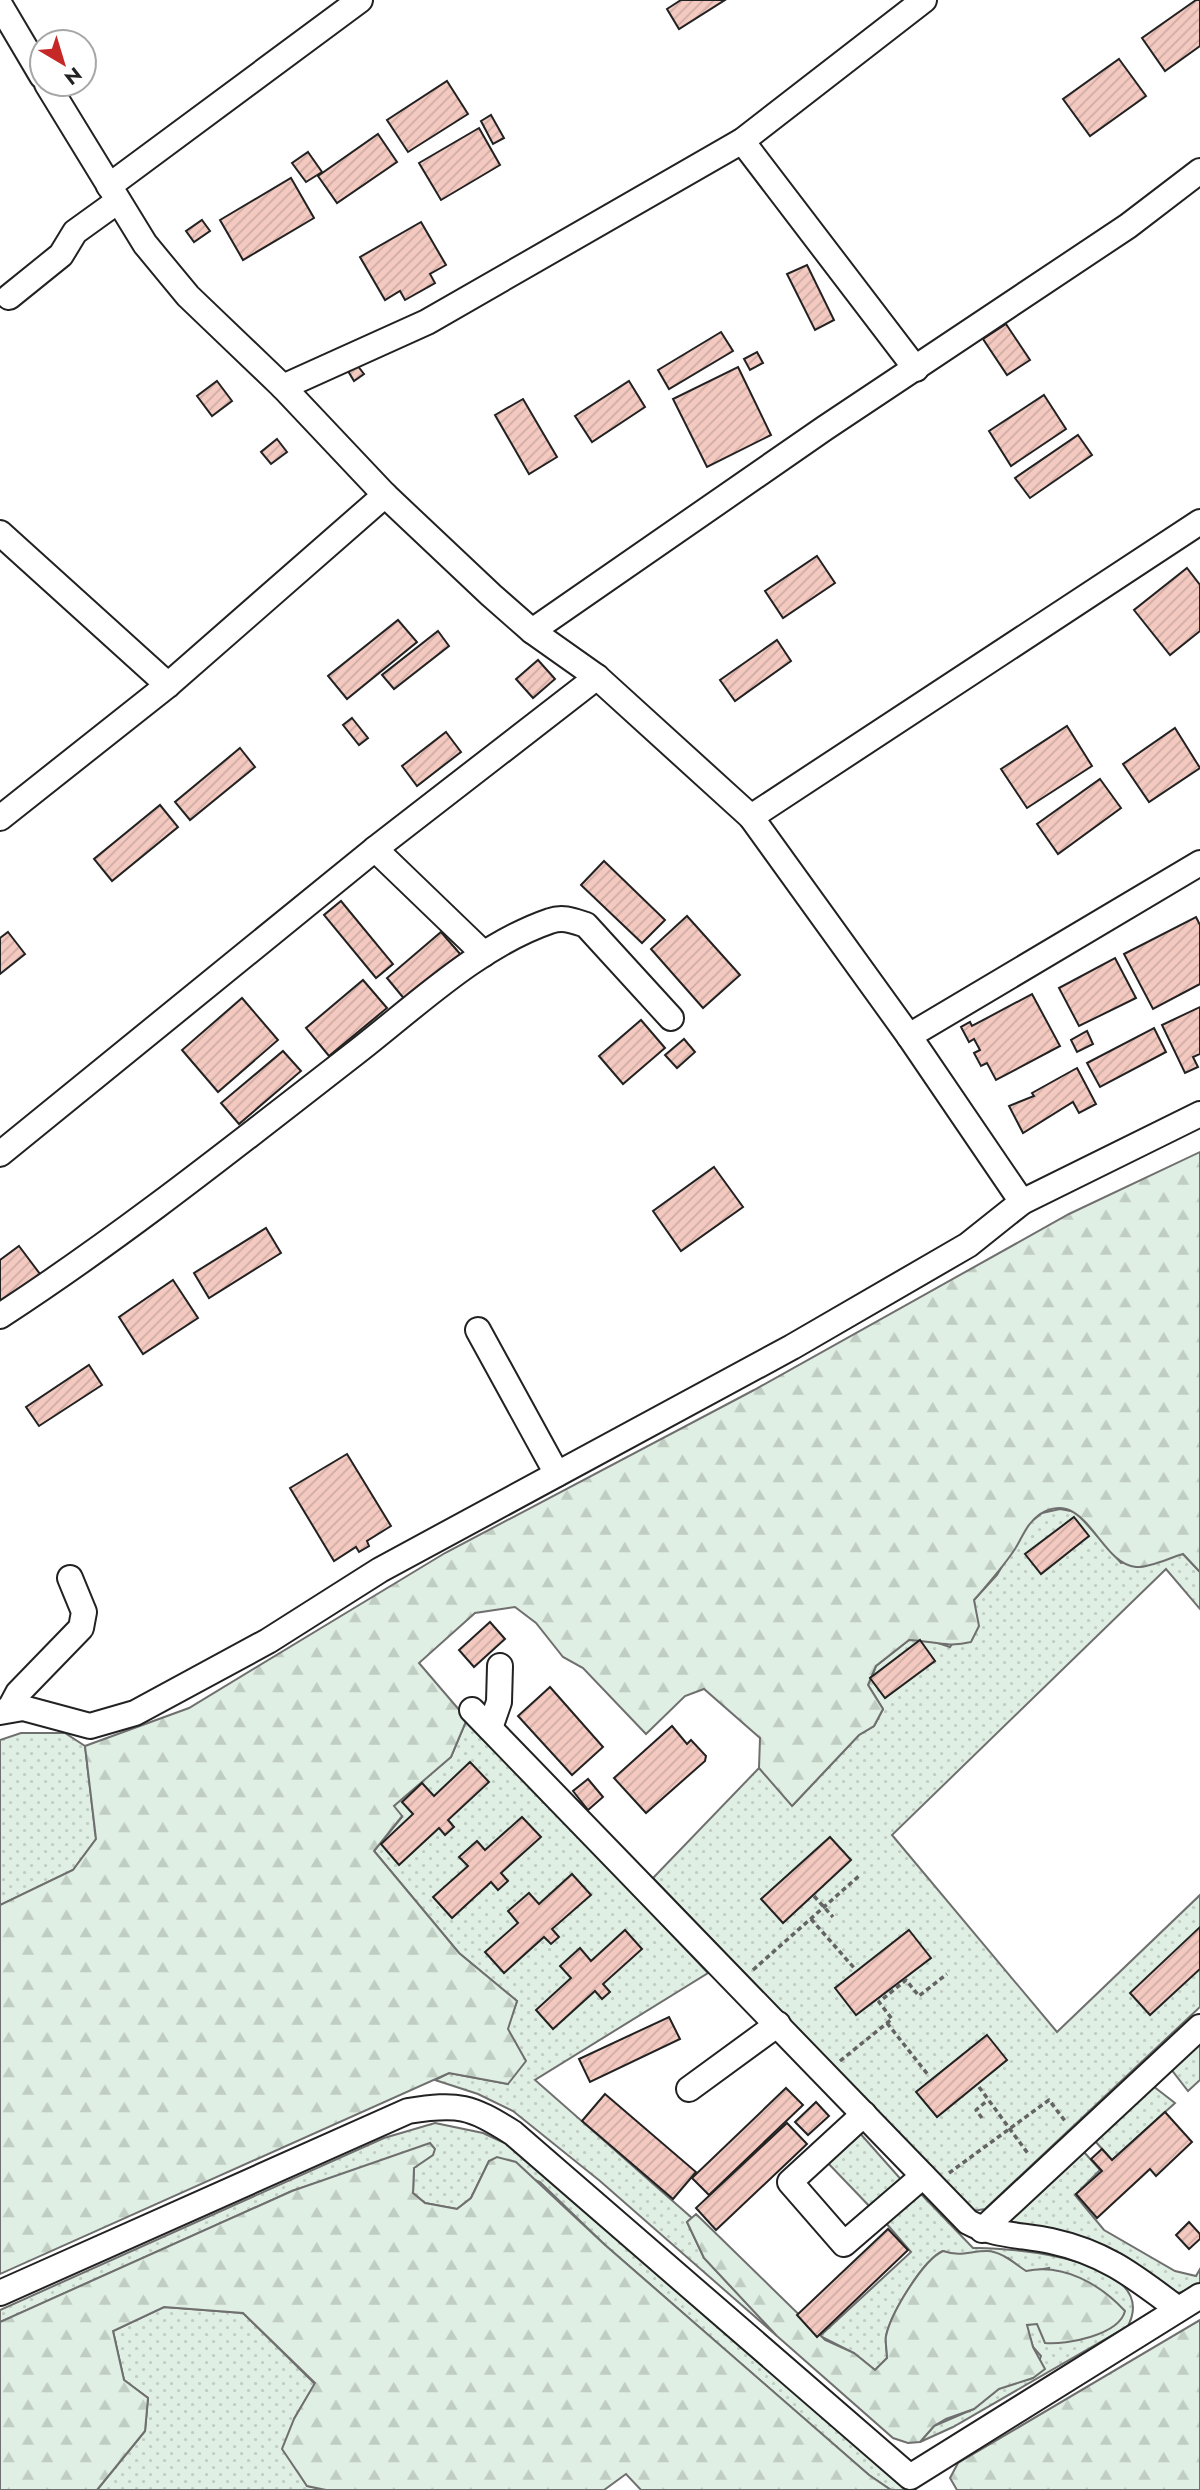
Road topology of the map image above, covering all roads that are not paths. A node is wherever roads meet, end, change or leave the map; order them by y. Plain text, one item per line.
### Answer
1 (924, 0) edge
2 (353, 2) edge
3 (0, 5) edge
4 (28, 52) edge
5 (55, 98) edge
6 (742, 141) junction
7 (1200, 170) edge
8 (113, 193) junction
9 (9, 297) dead end
10 (916, 369) junction
11 (283, 387) junction
12 (385, 495) junction
13 (1200, 522) edge
14 (0, 533) edge
15 (532, 631) junction
16 (597, 677) junction
17 (168, 685) junction
18 (751, 817) junction
19 (0, 818) edge
20 (375, 849) junction
21 (1200, 863) edge
22 (484, 954) junction
23 (671, 1018) dead end
24 (909, 1036) junction
25 (1200, 1114) edge
26 (0, 1154) edge
27 (1022, 1202) junction
28 (0, 1316) edge
29 (478, 1329) dead end
30 (557, 1474) junction
31 (70, 1578) dead end
32 (500, 1666) dead end
33 (472, 1710) dead end
34 (4, 1711) edge
35 (490, 1728) junction
36 (778, 2024) junction
37 (1200, 2027) edge
38 (689, 2089) dead end
39 (864, 2114) junction
40 (928, 2181) junction
41 (982, 2230) junction
42 (0, 2293) edge
43 (1200, 2296) edge
44 (1178, 2309) junction
45 (917, 2484) edge

1 - 6 street
2 - 8 street
3 - 4 street
5 - 8 street
6 - 10 street
6 - 11 street
7 - 10 street
8 - 9 street
8 - 11 street
10 - 15 street
11 - 12 street
12 - 15 street
12 - 17 street
13 - 18 street
14 - 17 street
15 - 16 street
16 - 18 street
16 - 20 street
17 - 19 street
18 - 24 street
20 - 22 street
20 - 26 street
21 - 24 street
22 - 23 street
22 - 28 street
24 - 27 street
25 - 27 street
27 - 30 street
29 - 30 street
30 - 34 street
31 - 34 street
32 - 35 street
33 - 35 street
35 - 36 street
36 - 38 street
36 - 39 street
37 - 41 street
39 - 40 street
39 - 40 street
40 - 41 street
41 - 44 street
42 - 45 street
43 - 44 street
44 - 45 street

